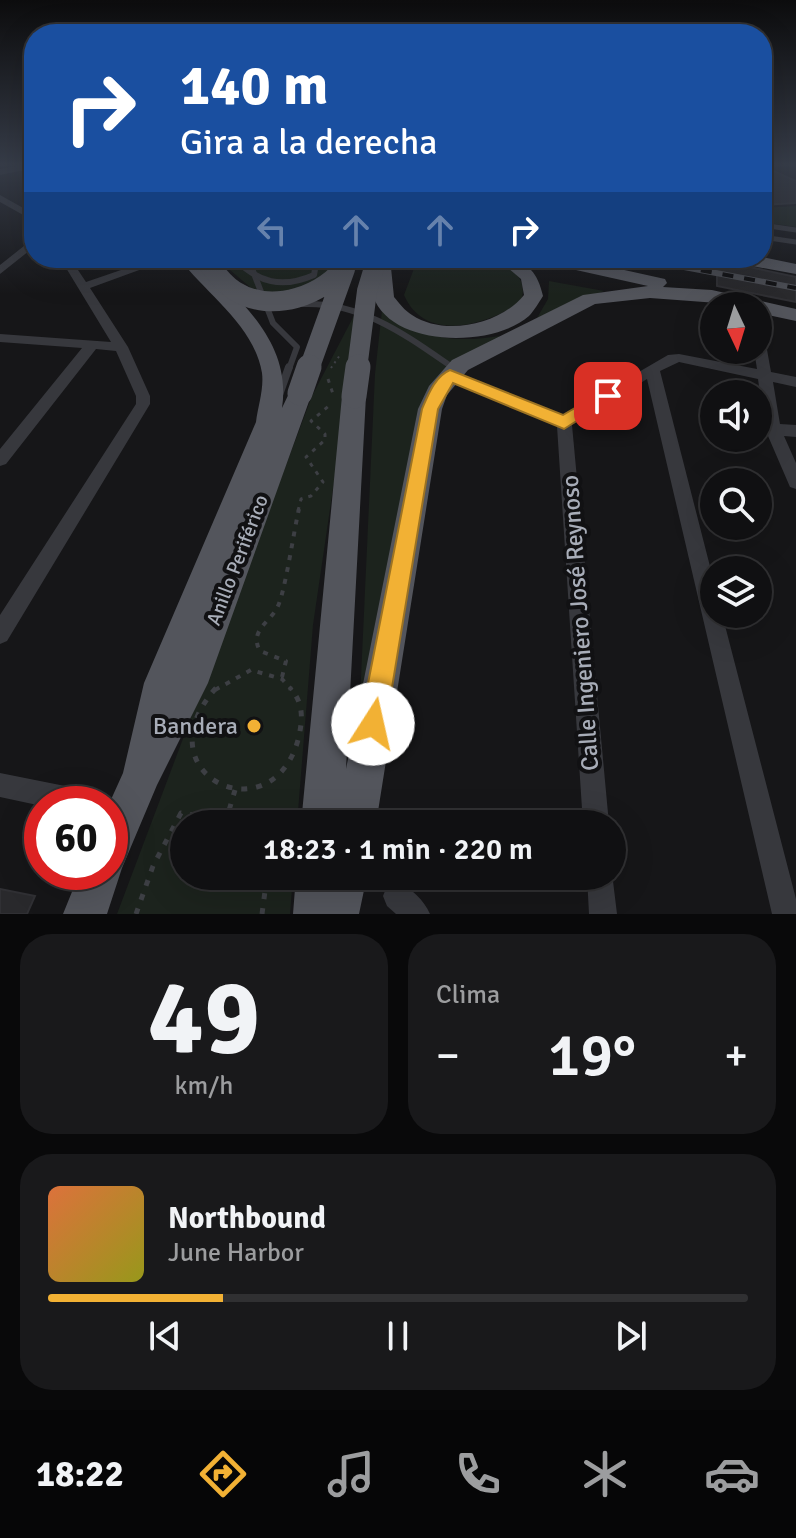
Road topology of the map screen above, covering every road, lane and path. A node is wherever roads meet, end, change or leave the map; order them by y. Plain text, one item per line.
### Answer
1 (772, 226) edge
2 (796, 230) edge
3 (772, 236) edge
4 (796, 240) edge
5 (24, 250) edge
6 (772, 265) edge
7 (72, 268) edge
8 (137, 268) edge
9 (197, 268) edge
10 (213, 268) edge
11 (245, 268) edge
12 (252, 268) edge
13 (315, 268) edge
14 (343, 268) edge
15 (345, 268) edge
16 (375, 268) edge
17 (380, 268) edge
18 (516, 268) edge
19 (588, 268) edge
20 (796, 269) edge
21 (0, 271) edge
22 (84, 286) junction
23 (700, 295) edge
24 (700, 299) edge
25 (229, 302) junction
26 (772, 310) edge
27 (270, 311) junction
28 (796, 315) edge
29 (3, 342) edge
30 (92, 345) junction
31 (121, 347) junction
32 (342, 352) dead end
33 (761, 364) edge
34 (652, 369) junction
35 (453, 372) junction
36 (762, 374) junction
37 (796, 382) edge
38 (268, 422) junction
39 (564, 423) junction
40 (773, 429) junction
41 (796, 431) edge
42 (0, 460) edge
43 (796, 482) edge
44 (0, 634) edge
45 (282, 677) junction
46 (0, 785) edge
47 (124, 786) edge
48 (127, 786) edge
49 (24, 788) edge
50 (235, 790) junction
51 (229, 810) edge
52 (323, 810) edge
53 (358, 810) edge
54 (595, 810) edge
55 (170, 834) edge
56 (95, 890) edge
57 (265, 890) edge
58 (317, 890) edge
59 (342, 890) edge
60 (601, 890) edge
61 (85, 914) edge
62 (136, 914) edge
63 (262, 914) edge
64 (315, 914) edge
65 (337, 914) edge
66 (603, 914) edge
67 (786, 914) edge

1 - 2 lane
3 - 4 lane
5 - 21 street
6 - 20 main road
7 - 22 street
8 - 22 street
9 - 25 main road
10 - 14 main road, bridge
11 - 13 lane, bridge
12 - 27 lane
15 - 48 main road, Anillo Periférico, bridge
16 - 52 main road, bridge
17 - 18 main road
19 - 23 main road
22 - 31 street
24 - 35 main road
25 - 27 lane
25 - 38 main road
26 - 28 main road
27 - 35 lane
27 - 38 lane
29 - 30 street
30 - 31 street
30 - 42 street
31 - 44 street
32 - 45 path
33 - 36 street
34 - 36 street
34 - 39 street
34 - 67 street
35 - 39 street
35 - 53 main road
36 - 37 street
36 - 40 street
38 - 47 main road
39 - 54 street, Calle Ingeniero José Reynoso
40 - 41 street
40 - 43 street
45 - 50 path
45 - 50 path
46 - 49 street
50 - 51 path
55 - 62 path
56 - 61 main road
57 - 63 path
58 - 64 main road
59 - 65 main road
60 - 66 street

